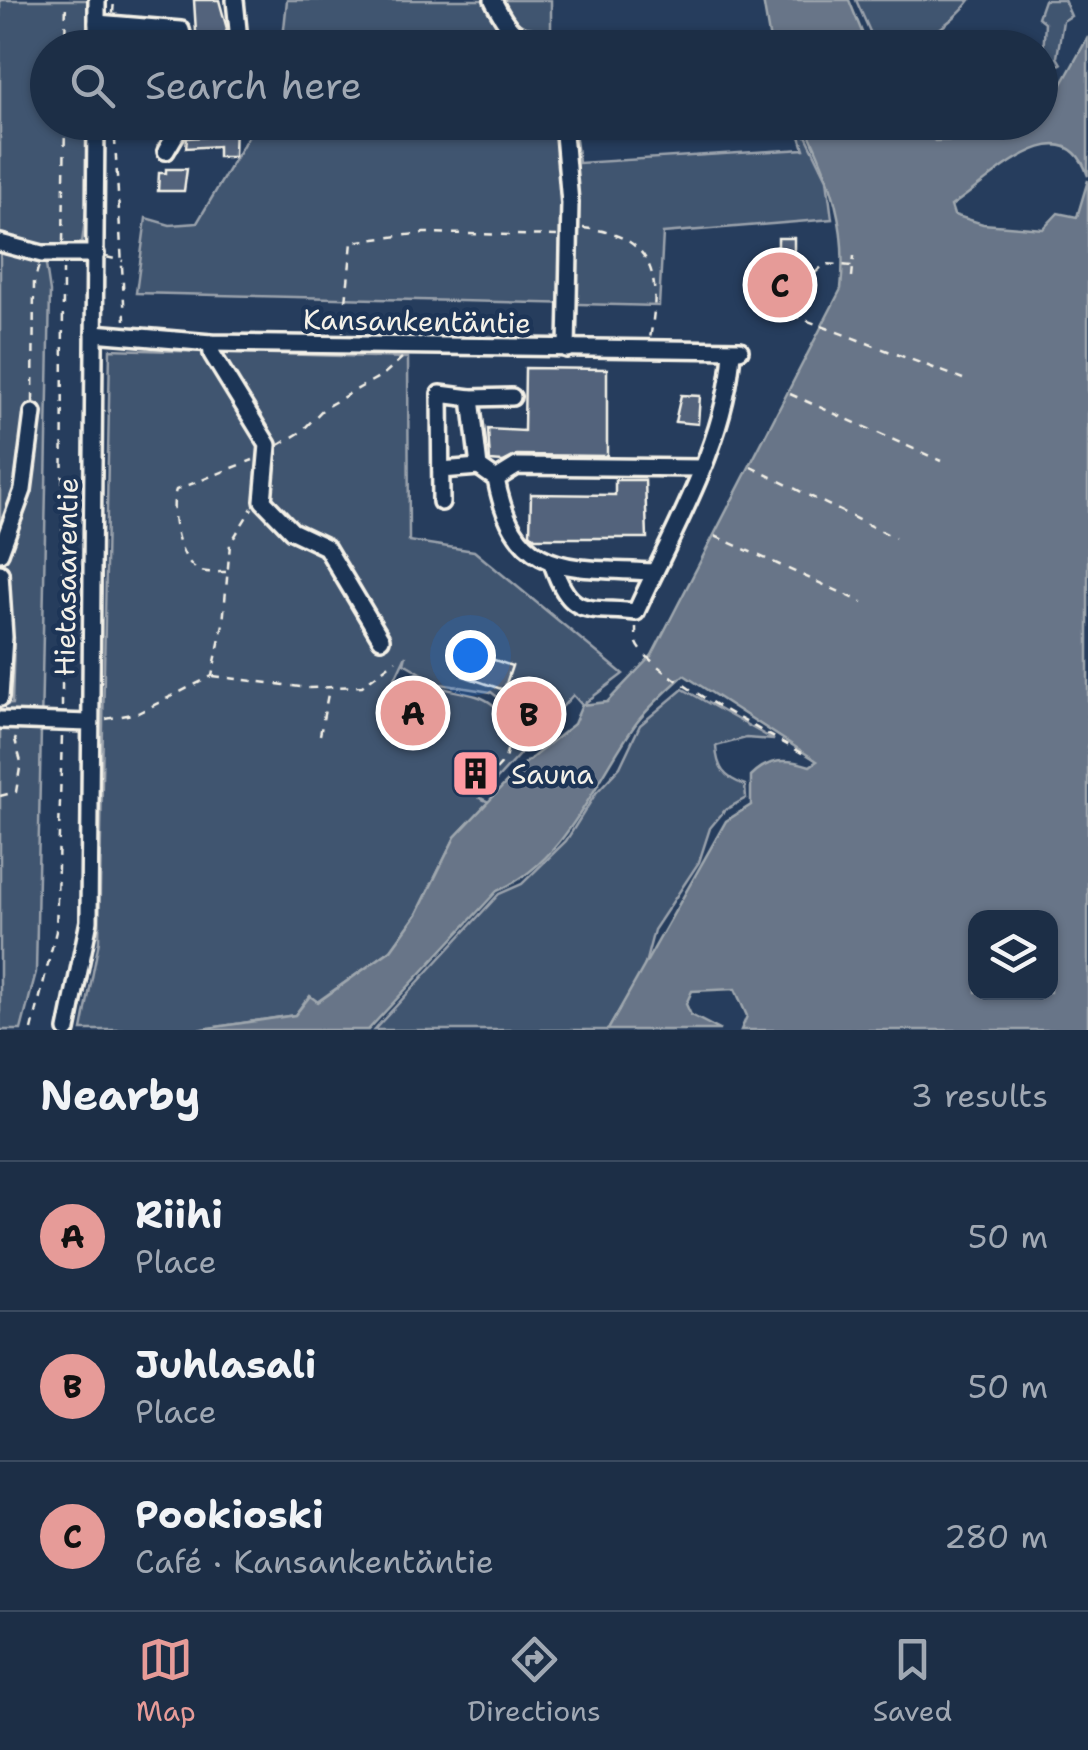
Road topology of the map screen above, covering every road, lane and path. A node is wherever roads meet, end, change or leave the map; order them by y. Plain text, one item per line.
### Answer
1 (66, 0) edge
2 (97, 0) edge
3 (236, 0) edge
4 (493, 0) edge
5 (97, 23) junction
6 (65, 30) edge
7 (97, 30) edge
8 (181, 30) edge
9 (238, 30) edge
10 (510, 30) edge
11 (64, 140) edge
12 (96, 140) edge
13 (115, 140) edge
14 (172, 140) edge
15 (565, 140) edge
16 (166, 151) dead end
17 (570, 215) junction
18 (569, 237) junction
19 (0, 243) edge
20 (772, 248) dead end
21 (42, 254) junction
22 (96, 254) junction
23 (63, 255) junction
24 (854, 256) dead end
25 (124, 262) junction
26 (853, 266) junction
27 (749, 271) dead end
28 (815, 273) dead end
29 (852, 277) dead end
30 (792, 315) dead end
31 (94, 333) junction
32 (126, 338) junction
33 (211, 342) junction
34 (342, 343) junction
35 (415, 344) junction
36 (567, 349) junction
37 (648, 349) junction
38 (964, 379) dead end
39 (790, 394) dead end
40 (512, 397) dead end
41 (471, 398) junction
42 (33, 412) joint
43 (270, 458) junction
44 (941, 461) dead end
45 (478, 467) junction
46 (752, 467) dead end
47 (700, 468) junction
48 (441, 470) junction
49 (496, 479) junction
50 (263, 489) junction
51 (441, 502) dead end
52 (715, 536) dead end
53 (895, 538) dead end
54 (0, 553) edge
55 (553, 566) junction
56 (226, 572) junction
57 (654, 572) junction
58 (0, 573) edge
59 (862, 602) dead end
60 (636, 612) junction
61 (381, 638) dead end
62 (396, 660) dead end
63 (212, 676) junction
64 (329, 687) junction
65 (0, 698) edge
66 (514, 712) dead end
67 (508, 713) dead end
68 (0, 720) edge
69 (25, 722) junction
70 (62, 722) junction
71 (90, 723) junction
72 (320, 736) dead end
73 (510, 736) dead end
74 (808, 756) dead end
75 (496, 770) dead end
76 (0, 796) edge
77 (32, 1030) edge
78 (67, 1030) edge

1 - 6 path
2 - 5 street
3 - 9 street
4 - 10 street
5 - 7 street
5 - 8 street
11 - 23 path
12 - 22 street, Hietasaarentie
13 - 25 path
14 - 16 street
15 - 17 street
17 - 18 street
17 - 37 path
18 - 34 path
18 - 36 street
19 - 21 street
20 - 27 path
21 - 23 street
21 - 42 path
22 - 23 street
22 - 25 path
22 - 31 street, Hietasaarentie
23 - 70 path
24 - 26 path
25 - 32 path
26 - 28 path
26 - 29 path
30 - 38 path
31 - 32 street, Kansankentäntie
31 - 71 street, Hietasaarentie
32 - 33 street, Kansankentäntie
33 - 34 street, Kansankentäntie
33 - 43 street
34 - 35 street, Kansankentäntie
35 - 36 street, Kansankentäntie
35 - 43 path
36 - 37 street, Kansankentäntie
37 - 47 street, Kansankentäntie
39 - 44 path
40 - 41 street
41 - 45 street
41 - 48 street
42 - 54 street
43 - 50 street
43 - 56 path
45 - 48 street
45 - 49 street
46 - 53 path
47 - 49 street
47 - 57 street
48 - 51 street
49 - 55 street
50 - 56 path
50 - 61 street
52 - 59 path
55 - 57 street
55 - 60 street
56 - 63 path
57 - 60 street
58 - 65 street
60 - 74 path
62 - 64 path
63 - 64 path
63 - 71 path
64 - 72 path
66 - 67 path
68 - 69 street
69 - 70 street
69 - 76 path
70 - 71 street
70 - 77 path
71 - 78 street, Hietasaarentie
73 - 75 path

